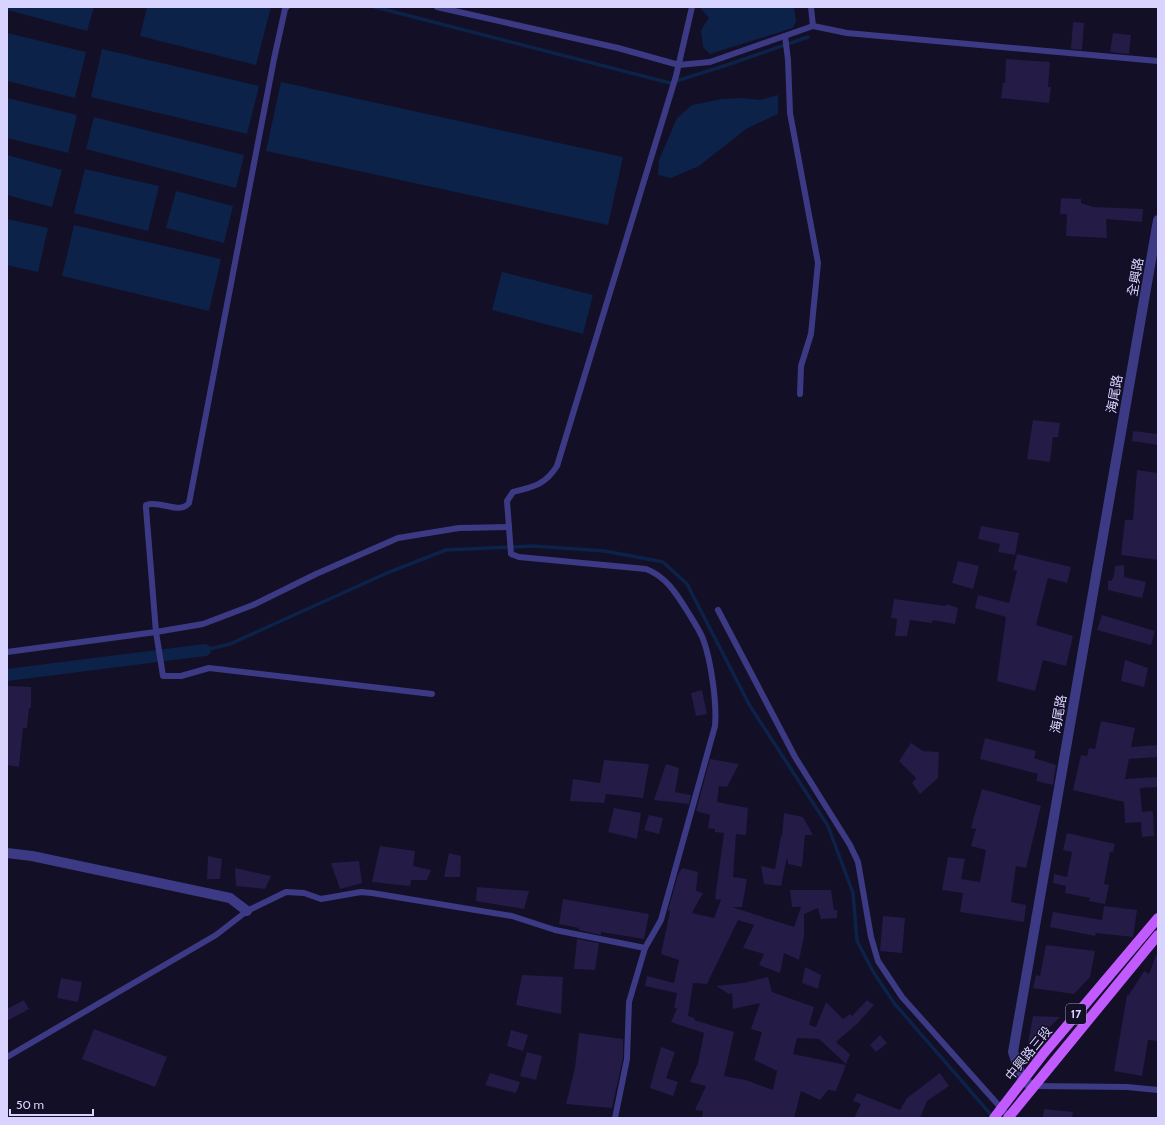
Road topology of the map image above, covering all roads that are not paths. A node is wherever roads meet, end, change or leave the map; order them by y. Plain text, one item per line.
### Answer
1 (287, 7) edge
2 (437, 7) edge
3 (692, 7) edge
4 (811, 7) edge
5 (814, 26) junction
6 (785, 36) junction
7 (1158, 61) edge
8 (679, 65) junction
9 (1158, 220) edge
10 (1137, 339) joint
11 (800, 394) dead end
12 (510, 527) junction
13 (718, 610) dead end
14 (157, 635) junction
15 (7, 652) edge
16 (432, 694) dead end
17 (7, 853) edge
18 (247, 911) junction
19 (1158, 918) edge
20 (1158, 935) edge
21 (645, 948) junction
22 (7, 1057) edge
23 (1023, 1080) junction
24 (1033, 1086) junction
25 (1158, 1090) edge
26 (997, 1113) edge
27 (615, 1118) edge
28 (1009, 1118) edge

1 - 14 lane
2 - 8 lane
3 - 8 lane
4 - 5 lane
5 - 6 lane
5 - 7 lane
6 - 8 lane
6 - 11 lane
8 - 12 lane
9 - 10 street, 全興路
10 - 23 street, 海尾路
12 - 14 lane
12 - 21 lane
13 - 26 lane
14 - 15 lane
14 - 16 lane
17 - 18 street
18 - 21 lane
18 - 22 lane
19 - 23 main road, 中興路三段 / 17
20 - 24 main road, 中興路三段 / 17
21 - 27 lane
23 - 24 street
23 - 26 main road, 中興路三段 / 17
24 - 25 lane
24 - 28 main road, 中興路三段 / 17
26 - 28 lane

